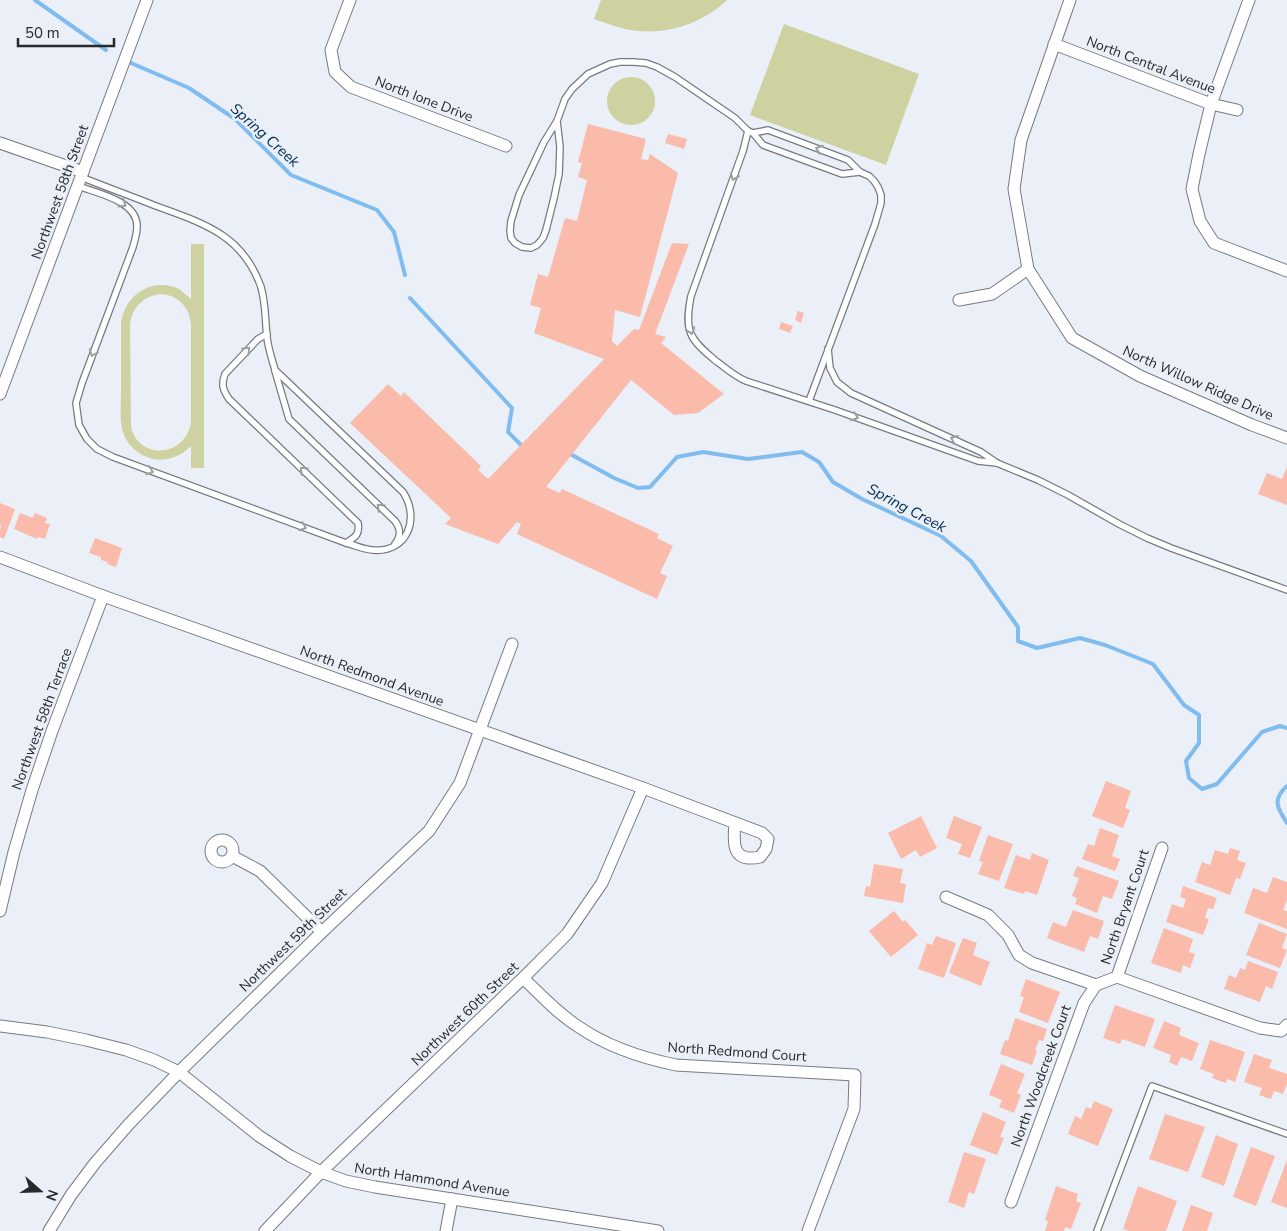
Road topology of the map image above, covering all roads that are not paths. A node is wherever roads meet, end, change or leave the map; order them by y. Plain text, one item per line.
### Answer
1 (147, 0) edge
2 (350, 0) edge
3 (1070, 0) edge
4 (1249, 0) edge
5 (1054, 44) junction
6 (1211, 104) junction
7 (1237, 110) dead end
8 (557, 121) junction
9 (751, 132) junction
10 (0, 143) edge
11 (506, 146) dead end
12 (860, 172) junction
13 (80, 178) junction
14 (1028, 269) junction
15 (1287, 271) edge
16 (960, 300) dead end
17 (267, 334) junction
18 (828, 349) junction
19 (275, 370) junction
20 (0, 394) edge
21 (809, 401) junction
22 (1287, 438) edge
23 (997, 463) junction
24 (346, 543) junction
25 (394, 546) junction
26 (0, 557) edge
27 (1287, 590) edge
28 (103, 596) junction
29 (512, 644) dead end
30 (480, 730) junction
31 (643, 788) junction
32 (735, 823) dead end
33 (1162, 848) dead end
34 (232, 856) dead end
35 (946, 897) dead end
36 (0, 911) edge
37 (322, 932) junction
38 (1117, 977) junction
39 (523, 978) junction
40 (1096, 985) junction
41 (1287, 1025) edge
42 (0, 1026) edge
43 (179, 1072) junction
44 (1287, 1134) edge
45 (321, 1172) junction
46 (452, 1199) junction
47 (1011, 1202) dead end
48 (50, 1231) edge
49 (265, 1231) edge
50 (446, 1231) edge
51 (658, 1231) edge
52 (808, 1231) edge
53 (1097, 1231) edge

1 - 13 street, Northwest 58th Street
2 - 11 street, North Ione Drive
3 - 5 street, North Willow Ridge Drive
4 - 6 street
5 - 6 street, North Central Avenue
5 - 14 street, North Willow Ridge Drive
6 - 7 street, North Central Avenue
6 - 15 street
8 - 8 lane
8 - 9 lane
12 -> 9 lane
9 - 12 lane
9 -> 21 lane
10 - 13 street
12 - 18 lane
13 - 17 lane
13 - 20 street, Northwest 58th Street
13 -> 24 lane
14 - 16 street
14 - 22 street, North Willow Ridge Drive
17 - 19 lane
24 -> 17 lane
18 - 21 lane
23 -> 18 lane
25 -> 19 lane
19 - 25 lane
21 -> 23 lane
23 - 27 lane
24 - 25 lane
26 - 28 street, North Redmond Avenue
28 - 30 street, North Redmond Avenue
28 - 36 street, Northwest 58th Terrace
29 - 30 street, Northwest 59th Street
30 - 31 street, North Redmond Avenue
30 - 37 street, Northwest 59th Street
31 - 32 street, North Redmond Avenue
31 - 39 street, Northwest 60th Street
33 - 38 street, North Bryant Court
34 - 37 street
35 - 40 street
37 - 43 street, Northwest 59th Street
38 - 40 street
38 - 41 street
39 - 45 street, Northwest 60th Street
39 - 52 street, North Redmond Court
40 - 47 street, North Woodcreek Court
42 - 43 street, North Hammond Avenue
43 - 45 street, North Hammond Avenue
43 - 48 street, Northwest 59th Street
44 - 53 lane
45 - 46 street, North Hammond Avenue
45 - 49 street, Northwest 60th Street
46 - 50 street
46 - 51 street, North Hammond Avenue

